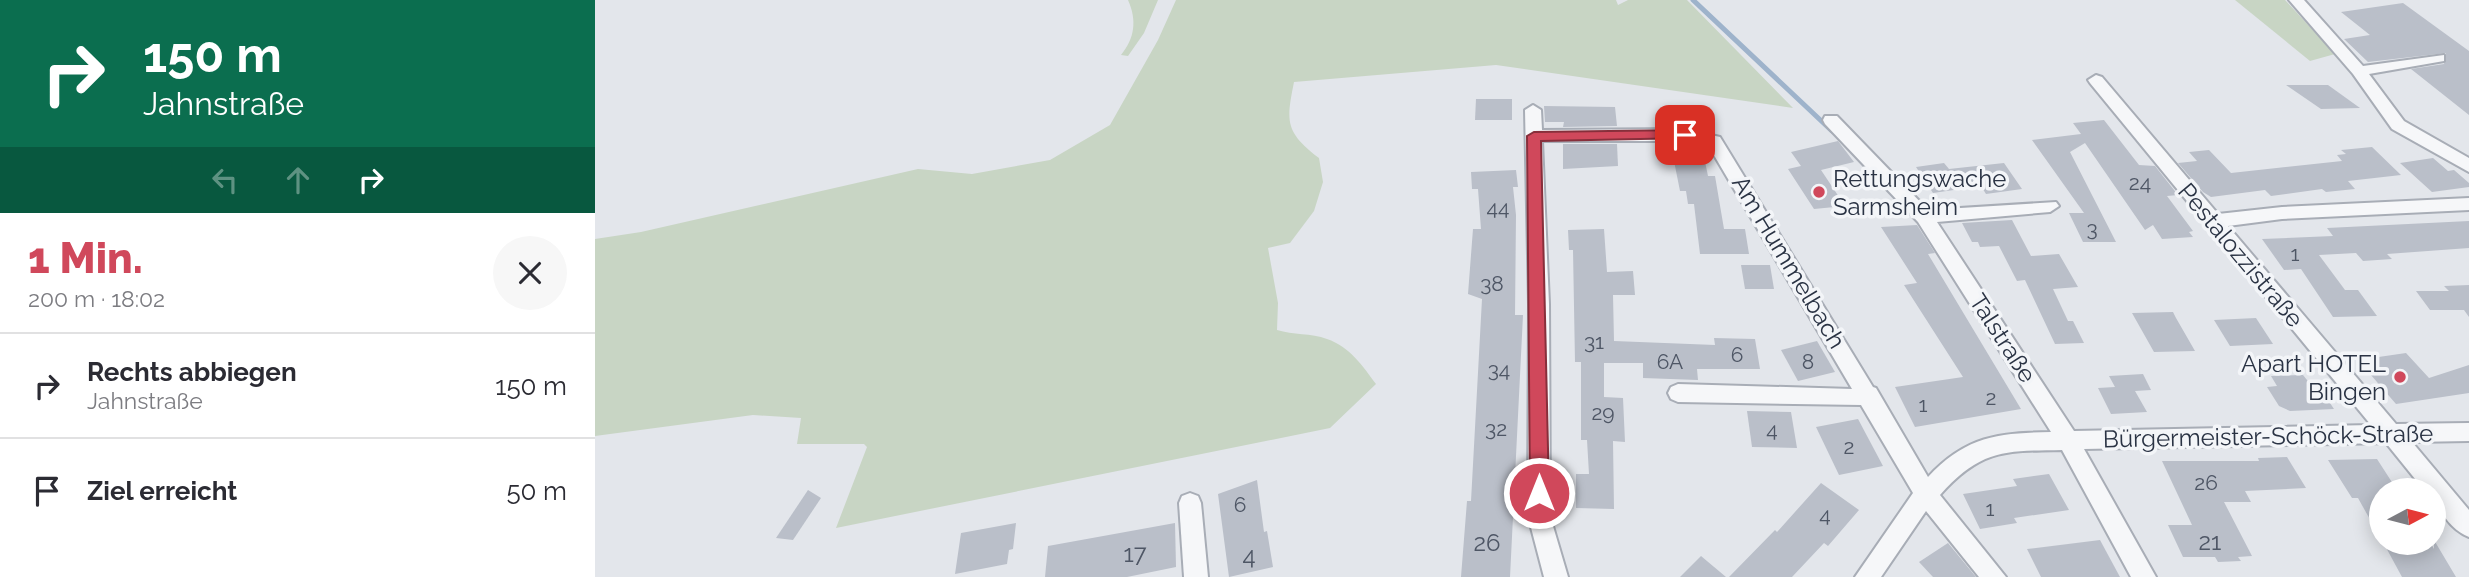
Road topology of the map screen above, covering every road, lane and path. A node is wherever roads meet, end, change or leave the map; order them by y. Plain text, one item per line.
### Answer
1 (2296, 0) edge
2 (2439, 58) dead end
3 (2359, 71) junction
4 (2096, 80) dead end
5 (1533, 110) dead end
6 (1831, 120) dead end
7 (1534, 136) junction
8 (1704, 136) joint
9 (2469, 166) edge
10 (2469, 204) edge
11 (2050, 206) dead end
12 (1924, 217) junction
13 (2213, 222) junction
14 (1678, 393) dead end
15 (1869, 394) junction
16 (2469, 432) edge
17 (2393, 436) junction
18 (2067, 439) junction
19 (1926, 494) junction
20 (1190, 503) dead end
21 (2469, 527) edge
22 (1196, 577) edge
23 (1556, 577) edge
24 (1867, 577) edge
25 (1994, 577) edge
26 (2144, 577) edge

1 - 3 street
2 - 3 street
3 - 9 street
4 - 13 street, Pestalozzistraße
5 - 7 street
6 - 12 street, Talstraße
7 - 8 street
7 - 23 street
8 - 15 street, Am Hummelbach
10 - 13 street
11 - 12 street
12 - 18 street, Talstraße
13 - 17 street, Pestalozzistraße
14 - 15 street
15 - 19 street, Am Hummelbach
16 - 17 street, Bürgermeister-Schöck-Straße
17 - 18 street, Bürgermeister-Schöck-Straße
17 - 21 street, Pestalozzistraße
18 - 19 street, Bürgermeister-Schöck-Straße
18 - 26 street, Talstraße
19 - 24 street, Bürgermeister-Schöck-Straße
19 - 25 street, Am Hummelbach
20 - 22 street

